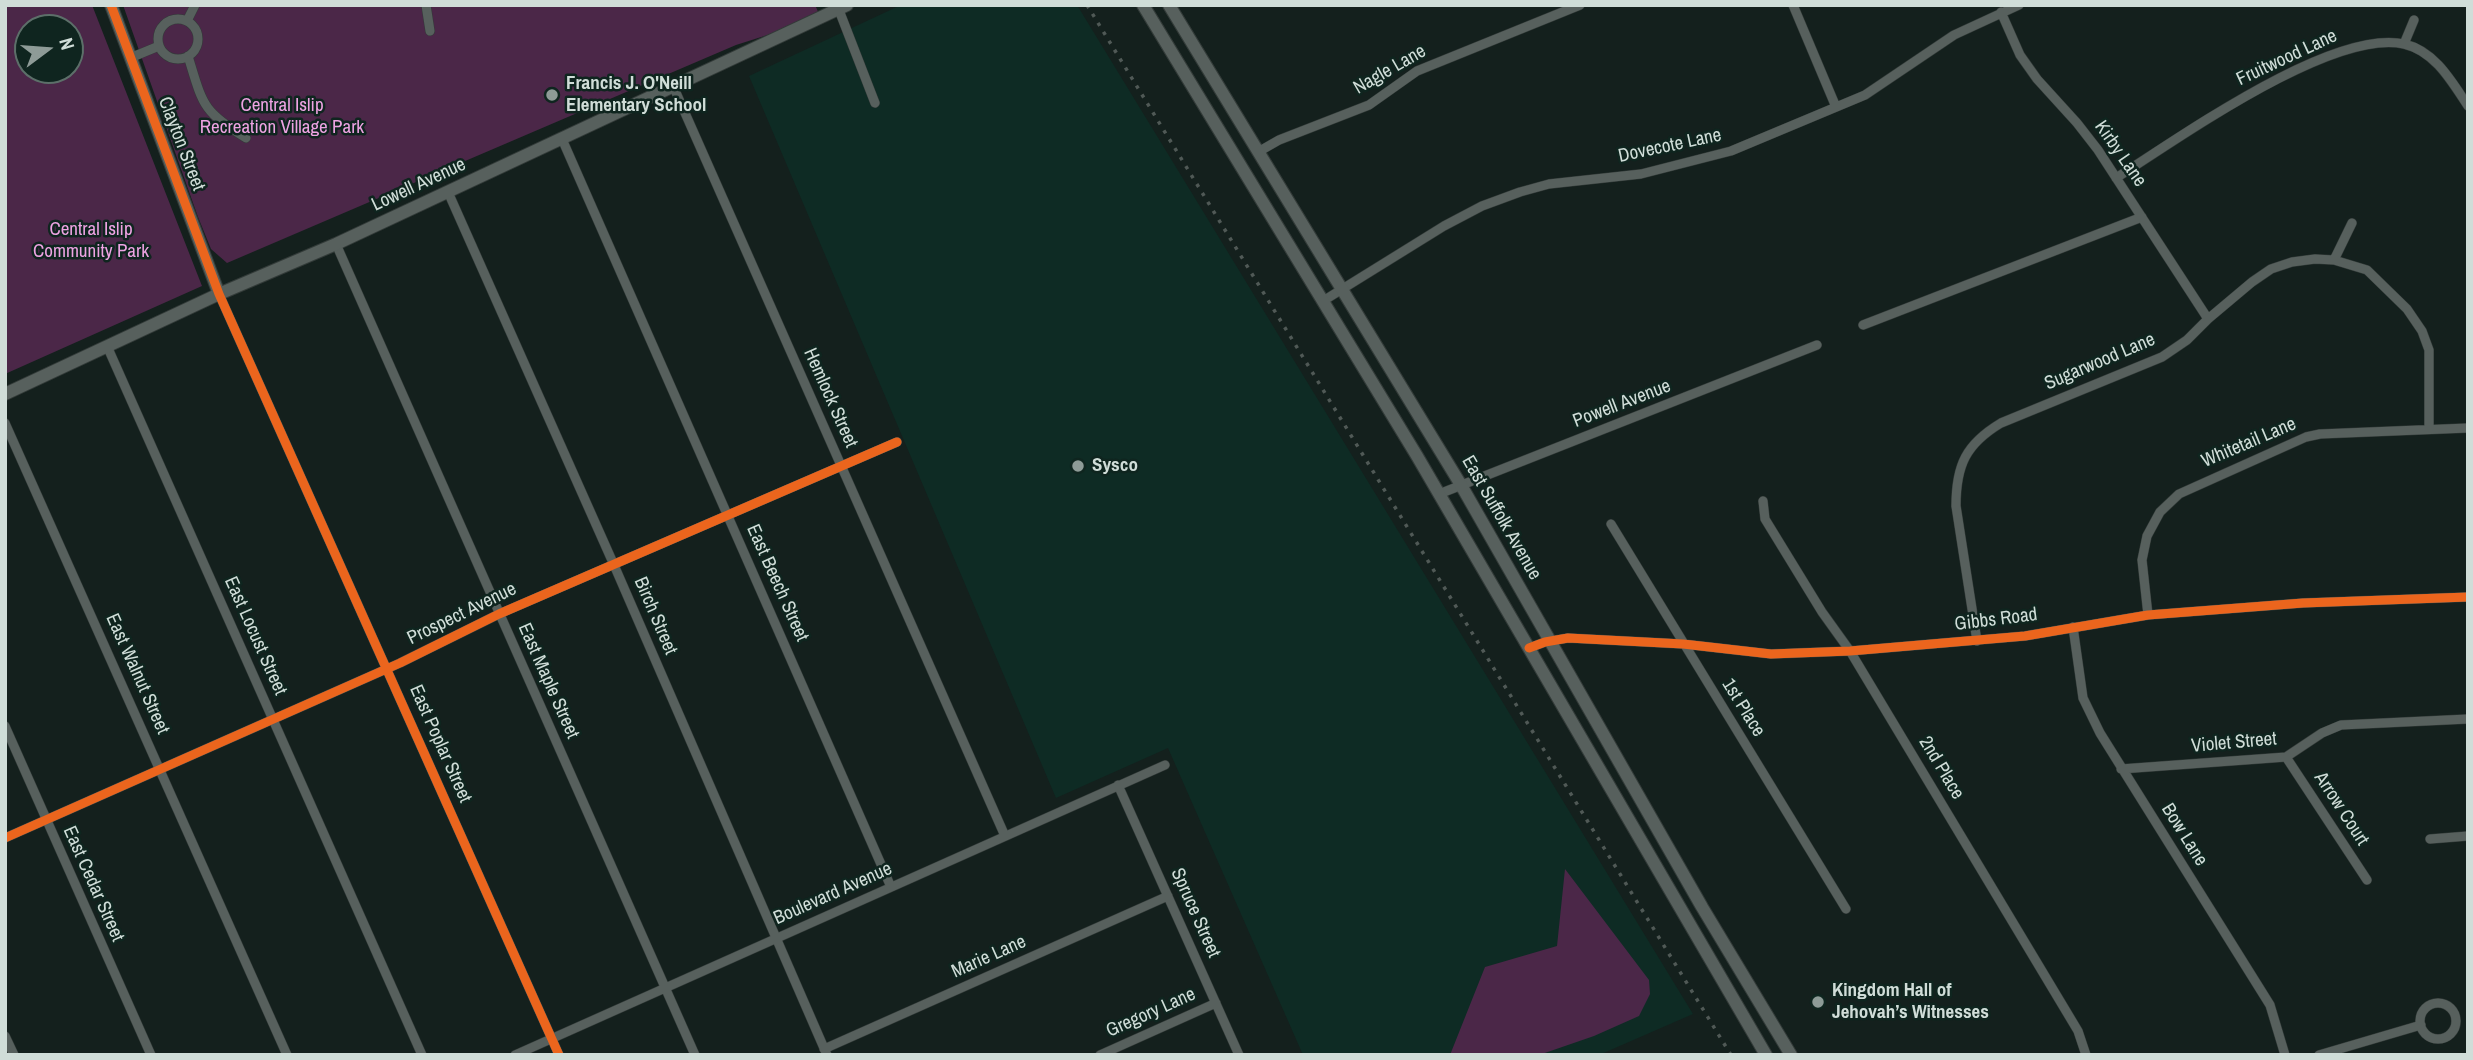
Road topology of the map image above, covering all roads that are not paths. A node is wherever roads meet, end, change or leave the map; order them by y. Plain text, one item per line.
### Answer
1 (111, 5) edge
2 (195, 5) edge
3 (426, 5) edge
4 (1143, 5) edge
5 (1169, 5) edge
6 (1580, 5) edge
7 (1793, 5) edge
8 (2019, 5) edge
9 (841, 6) edge
10 (2001, 12) junction
11 (2414, 20) dead end
12 (187, 22) junction
13 (430, 31) dead end
14 (2404, 44) junction
15 (159, 46) junction
16 (188, 56) junction
17 (130, 58) junction
18 (674, 88) junction
19 (875, 103) dead end
20 (2468, 106) edge
21 (1836, 107) junction
22 (246, 138) dead end
23 (562, 139) junction
24 (1258, 152) junction
25 (2116, 178) junction
26 (448, 192) junction
27 (2142, 217) junction
28 (2352, 223) dead end
29 (336, 244) junction
30 (2334, 260) junction
31 (1342, 290) junction
32 (219, 294) junction
33 (1323, 301) junction
34 (2208, 319) junction
35 (1863, 325) dead end
36 (1817, 345) dead end
37 (107, 346) junction
38 (5, 394) edge
39 (5, 423) edge
40 (2429, 428) junction
41 (2468, 428) edge
42 (897, 442) dead end
43 (841, 467) junction
44 (1461, 485) junction
45 (1439, 494) junction
46 (1763, 501) dead end
47 (730, 517) junction
48 (1611, 524) dead end
49 (614, 565) junction
50 (2468, 597) edge
51 (499, 614) junction
52 (2148, 615) junction
53 (2073, 627) junction
54 (1550, 641) junction
55 (1976, 641) junction
56 (1683, 644) junction
57 (1529, 648) junction
58 (1850, 651) junction
59 (387, 669) junction
60 (273, 719) junction
61 (2468, 719) edge
62 (5, 726) edge
63 (2286, 757) junction
64 (1165, 765) dead end
65 (160, 769) junction
66 (2121, 769) junction
67 (1118, 785) junction
68 (46, 820) junction
69 (1005, 836) junction
70 (2468, 836) edge
71 (5, 838) edge
72 (2430, 839) dead end
73 (2367, 880) dead end
74 (891, 887) junction
75 (1168, 896) junction
76 (1846, 909) dead end
77 (776, 939) junction
78 (666, 988) junction
79 (1216, 1003) junction
80 (2421, 1025) junction
81 (5, 1036) edge
82 (552, 1039) junction
83 (825, 1052) edge
84 (14, 1055) edge
85 (151, 1055) edge
86 (287, 1055) edge
87 (422, 1055) edge
88 (515, 1055) edge
89 (559, 1055) edge
90 (695, 1055) edge
91 (1100, 1055) edge
92 (1240, 1055) edge
93 (1766, 1055) edge
94 (1791, 1055) edge
95 (2086, 1055) edge
96 (2286, 1055) edge
97 (2319, 1055) edge

1 - 17 main road, Clayton Street
2 - 12 street
3 - 13 street
4 - 33 main road
5 - 24 main road, East Suffolk Avenue
6 - 24 street, Nagle Lane
7 - 21 street
8 - 10 street, Dovecote Lane
9 - 18 main road, Lowell Avenue
9 - 19 street
10 - 21 street, Dovecote Lane
10 - 25 street, Kirby Lane
11 - 14 street
12 - 15 street
12 - 16 street
14 - 20 street
14 - 25 street, Fruitwood Lane
15 - 16 street
15 - 17 street
16 - 22 street
17 - 32 main road, Clayton Street
18 - 23 main road, Lowell Avenue
18 - 43 street, Hemlock Street
21 - 31 street, Dovecote Lane
23 - 26 main road, Lowell Avenue
23 - 47 street, East Beech Street
24 - 31 main road, East Suffolk Avenue
25 - 27 street, Kirby Lane
26 - 29 main road, Lowell Avenue
26 - 49 street, Birch Street
27 - 34 street, Kirby Lane
27 - 35 street
28 - 30 street
29 - 32 main road, Lowell Avenue
29 - 51 street, East Maple Street
30 - 34 street, Sugarwood Lane
30 - 40 street, Sugarwood Lane
31 - 33 street, Dovecote Lane
31 - 44 main road, East Suffolk Avenue
32 - 37 main road, Lowell Avenue
32 - 59 street, East Poplar Street
33 - 45 main road
34 - 55 street, Sugarwood Lane
36 - 44 street, Powell Avenue
37 - 38 main road, Lowell Avenue
37 - 60 street, East Locust Street
39 - 65 street, East Walnut Street
40 - 41 street, Whitetail Lane
40 - 52 street, Whitetail Lane
42 - 43 street, Prospect Avenue
43 - 47 street, Prospect Avenue
43 - 69 street, Hemlock Street
44 - 45 street, Powell Avenue
44 - 54 main road, East Suffolk Avenue
45 - 57 main road
46 - 58 street, 2nd Place
47 - 49 street, Prospect Avenue
47 - 74 street, East Beech Street
48 - 56 street, 1st Place
49 - 51 street, Prospect Avenue
49 - 77 street, Birch Street
50 - 52 street, Gibbs Road
51 - 59 street, Prospect Avenue
51 - 78 street, East Maple Street
52 - 53 street, Gibbs Road
53 - 55 street, Gibbs Road
53 - 66 street, Bow Lane
54 - 56 street, Gibbs Road
54 - 57 street, Gibbs Road
54 - 94 main road, East Suffolk Avenue
55 - 58 street, Gibbs Road
56 - 58 street, Gibbs Road
56 - 76 street, 1st Place
57 - 93 main road
58 - 95 street, 2nd Place
59 - 60 street, Prospect Avenue
59 - 82 street, East Poplar Street
60 - 65 street, Prospect Avenue
60 - 87 street, East Locust Street
61 - 63 street, Violet Street
62 - 68 street, East Cedar Street
63 - 66 street, Violet Street
63 - 73 street, Arrow Court
64 - 67 street, Boulevard Avenue
65 - 68 street, Prospect Avenue
65 - 86 street, East Walnut Street
66 - 96 street, Bow Lane
67 - 69 street, Boulevard Avenue
67 - 75 street, Spruce Street
68 - 71 street, Prospect Avenue
68 - 85 street, East Cedar Street
69 - 74 street, Boulevard Avenue
70 - 72 street
74 - 77 street, Boulevard Avenue
75 - 79 street, Spruce Street
75 - 83 street, Marie Lane
77 - 78 street, Boulevard Avenue
77 - 83 street, Birch Street
78 - 82 street, Boulevard Avenue
78 - 90 street, East Maple Street
79 - 91 street, Gregory Lane
79 - 92 street, Spruce Street
80 - 80 street
80 - 97 street
81 - 84 street
82 - 88 street, Boulevard Avenue
82 - 89 street, East Poplar Street

